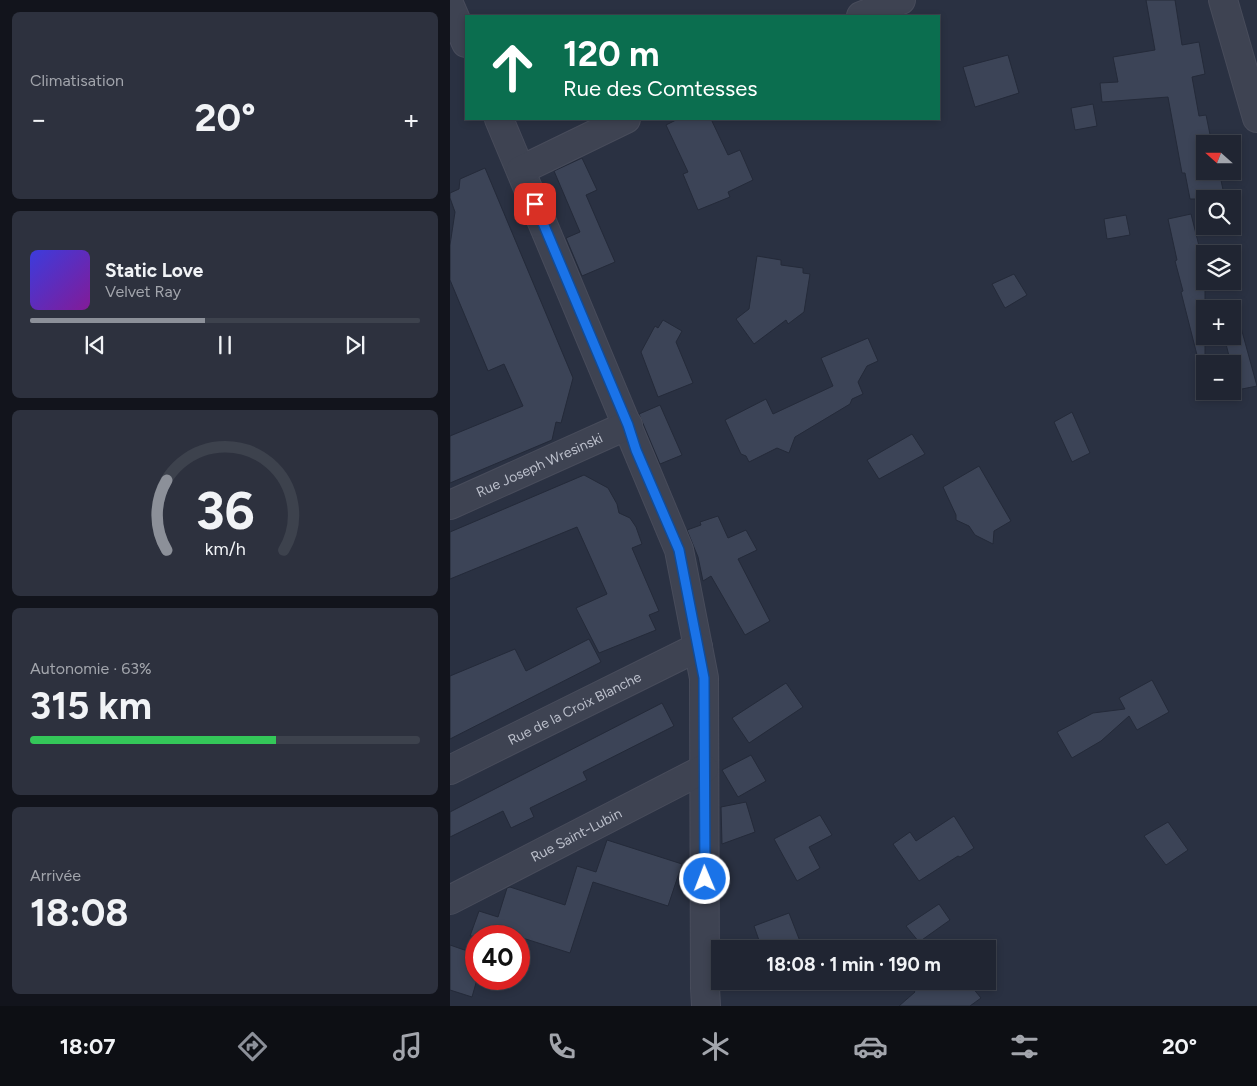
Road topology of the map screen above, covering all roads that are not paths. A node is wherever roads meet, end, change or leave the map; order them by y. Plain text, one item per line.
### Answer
1 (901, 0) edge
2 (1223, 0) edge
3 (450, 6) edge
4 (864, 15) edge
5 (465, 41) edge
6 (1257, 118) edge
7 (499, 120) edge
8 (624, 120) edge
9 (521, 170) junction
10 (632, 437) junction
11 (450, 506) edge
12 (698, 646) junction
13 (704, 769) junction
14 (450, 770) edge
15 (450, 900) edge
16 (706, 1006) edge

1 - 4 street
2 - 6 street
3 - 5 street
7 - 9 street
8 - 9 street
9 - 10 street
10 - 11 street, Rue Joseph Wresinski
10 - 12 street
12 - 13 street
12 - 14 street, Rue de la Croix Blanche
13 - 15 street, Rue Saint-Lubin
13 - 16 street

